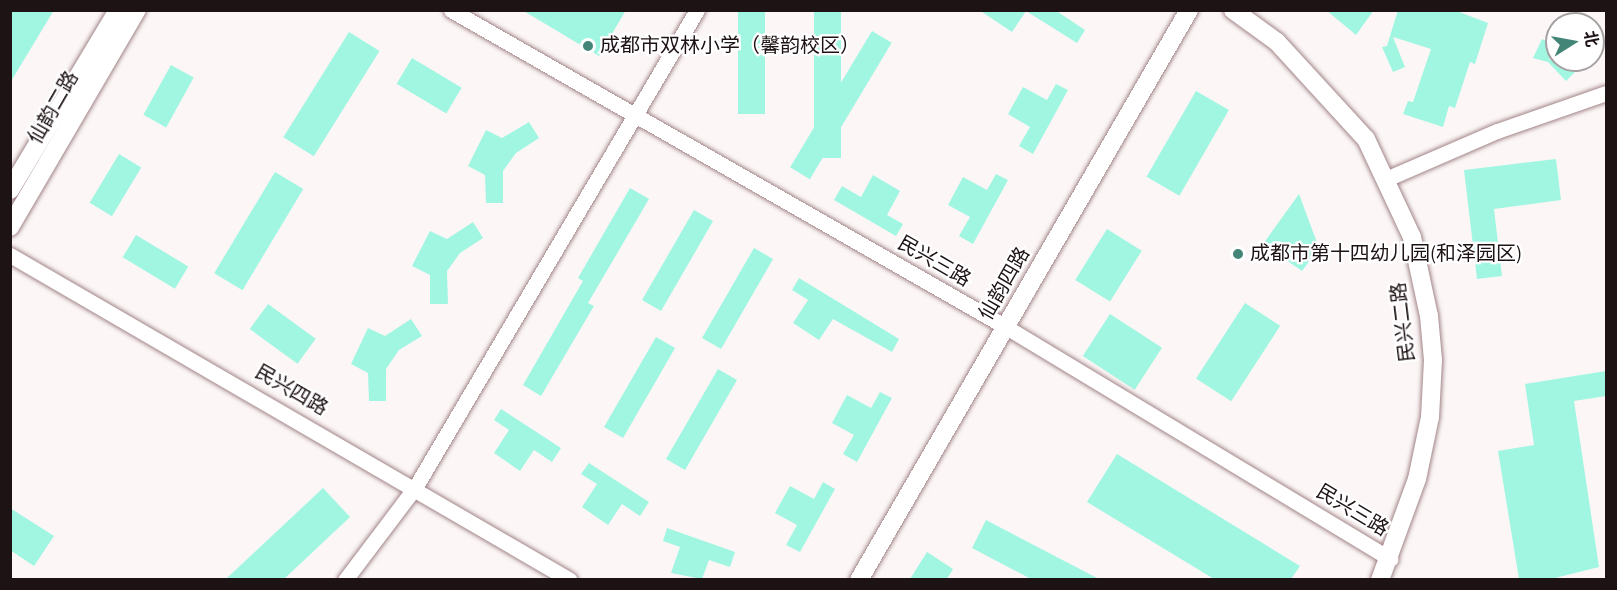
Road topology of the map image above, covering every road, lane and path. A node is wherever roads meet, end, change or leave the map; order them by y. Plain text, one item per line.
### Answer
1 (118, 10) edge
2 (137, 10) edge
3 (451, 10) edge
4 (697, 10) edge
5 (1189, 10) edge
6 (1233, 10) edge
7 (1606, 93) edge
8 (636, 116) junction
9 (1386, 179) junction
10 (10, 190) edge
11 (10, 227) edge
12 (10, 255) edge
13 (1006, 327) junction
14 (416, 486) junction
15 (1391, 559) junction
16 (345, 579) edge
17 (570, 579) edge
18 (859, 579) edge
19 (1380, 579) edge

1 - 10 street, 仙韵二路
2 - 11 street, 仙韵二路
3 - 8 street, 民兴三路
4 - 8 street
5 - 13 street, 仙韵四路
6 - 9 street, 民兴二路
7 - 9 street
8 - 13 street, 民兴三路
8 - 14 street
9 - 15 street, 民兴二路
12 - 14 street, 民兴四路
13 - 15 street, 民兴三路
13 - 18 street, 仙韵四路
14 - 16 street
14 - 17 street, 民兴四路
15 - 19 street, 民兴二路

